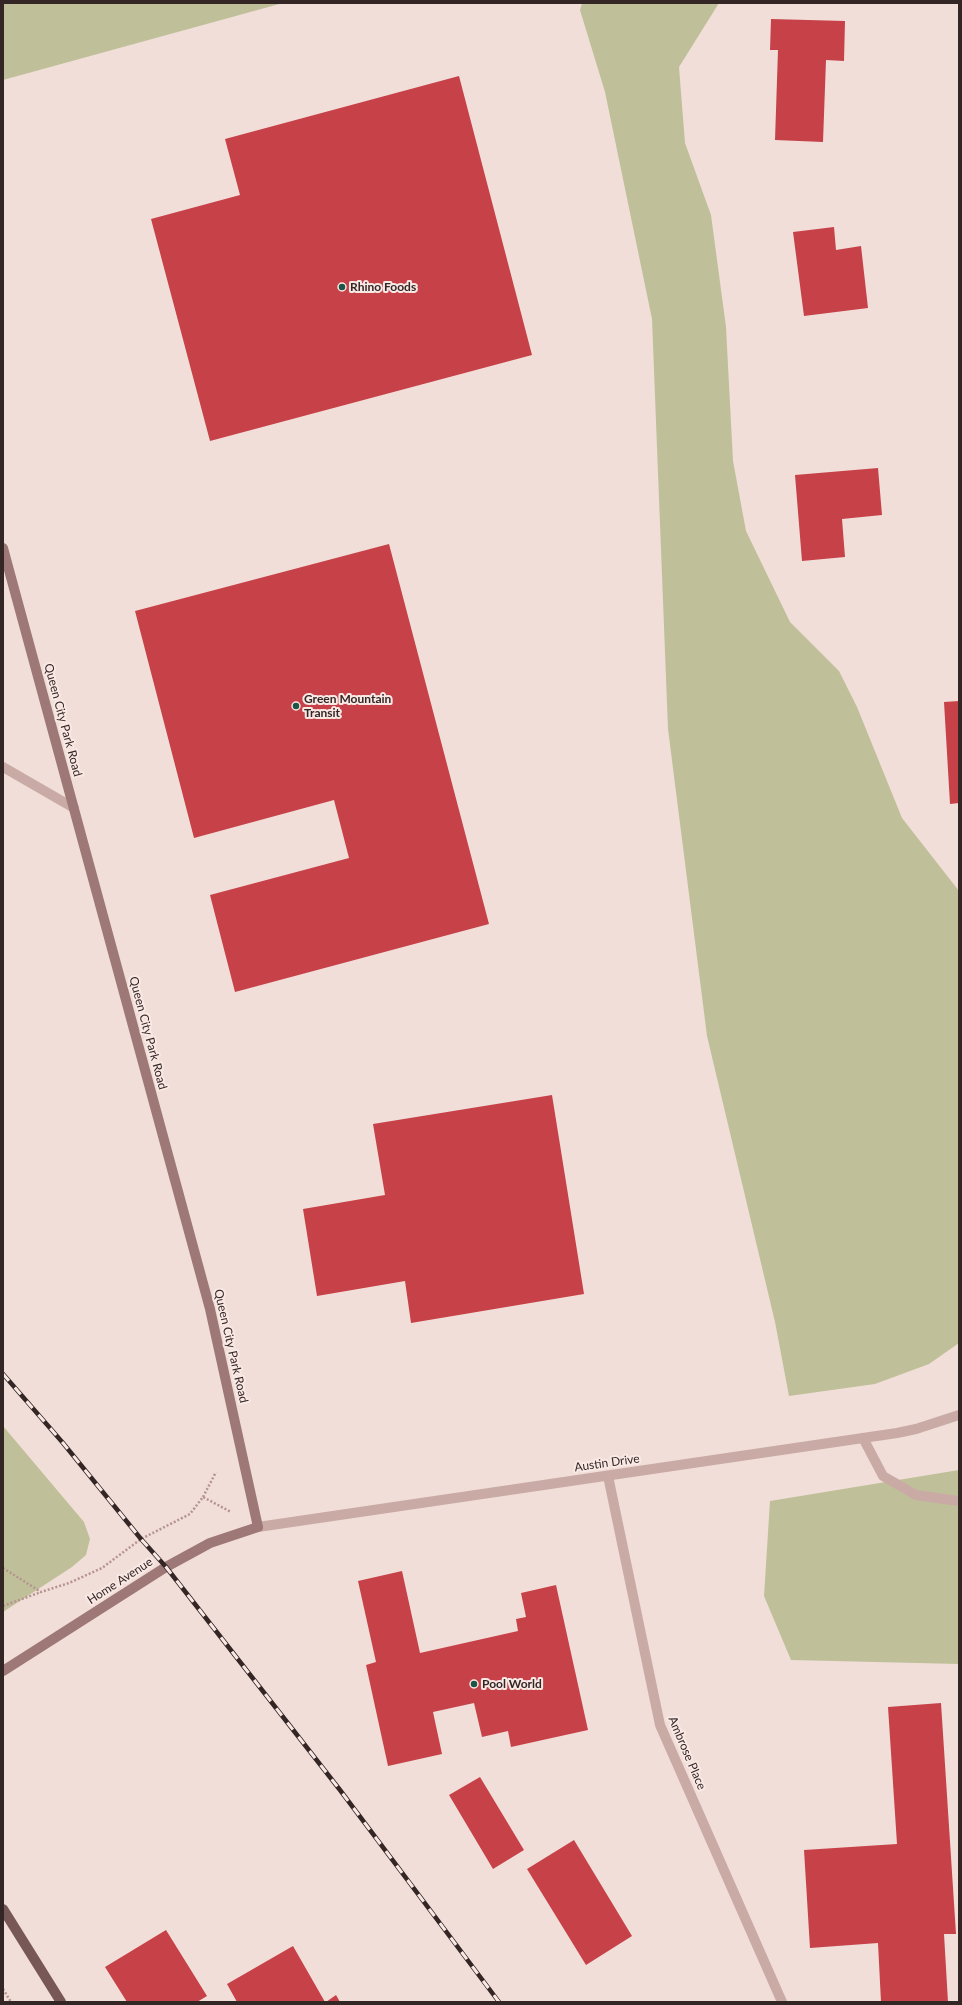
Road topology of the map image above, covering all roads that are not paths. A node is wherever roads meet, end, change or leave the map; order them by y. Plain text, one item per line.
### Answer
1 (3, 548) edge
2 (3, 767) edge
3 (74, 808) junction
4 (959, 1415) edge
5 (863, 1438) junction
6 (608, 1476) junction
7 (959, 1501) edge
8 (258, 1528) junction
9 (3, 1671) edge
10 (3, 1909) edge
11 (61, 2002) edge
12 (782, 2002) edge

1 - 3 street, Queen City Park Road
2 - 3 street
3 - 8 street, Queen City Park Road
4 - 5 street, Austin Drive
5 - 6 street, Austin Drive
5 - 7 street
6 - 8 street, Austin Drive
6 - 12 street, Ambrose Place
8 - 9 street, Home Avenue
10 - 11 main road

